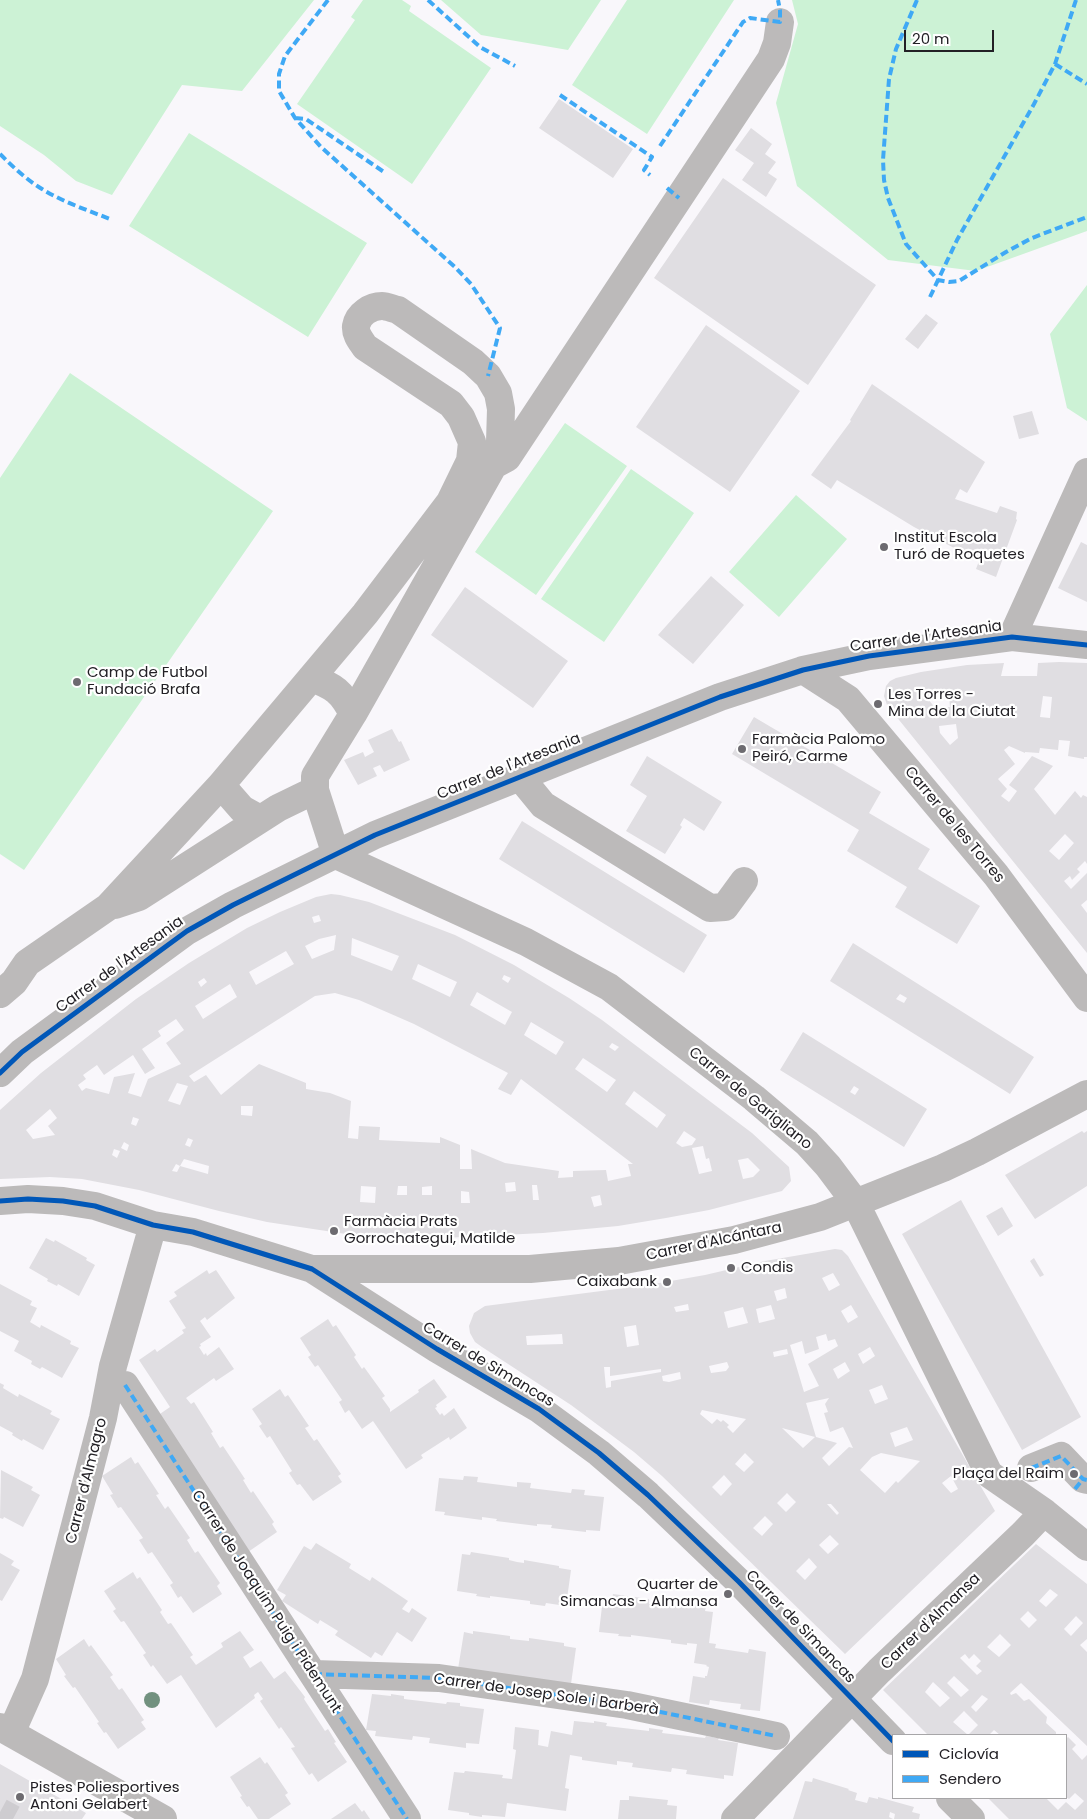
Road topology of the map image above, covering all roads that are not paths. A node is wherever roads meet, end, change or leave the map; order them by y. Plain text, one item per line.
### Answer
1 (780, 22) dead end
2 (493, 466) junction
3 (1087, 472) edge
4 (1012, 637) junction
5 (1087, 645) edge
6 (803, 670) junction
7 (311, 678) junction
8 (353, 714) junction
9 (520, 777) junction
10 (221, 785) junction
11 (315, 790) junction
12 (260, 819) junction
13 (336, 855) junction
14 (744, 881) dead end
15 (108, 907) junction
16 (27, 963) junction
17 (0, 969) edge
18 (0, 994) edge
19 (1087, 998) edge
20 (0, 1073) edge
21 (1087, 1094) edge
22 (0, 1201) edge
23 (855, 1202) junction
24 (153, 1225) junction
25 (312, 1269) junction
26 (125, 1385) dead end
27 (1032, 1468) dead end
28 (1082, 1483) edge
29 (1044, 1512) junction
30 (1087, 1547) edge
31 (314, 1674) junction
32 (852, 1698) junction
33 (6, 1730) edge
34 (776, 1736) dead end
35 (892, 1740) edge
36 (951, 1799) edge
37 (163, 1819) edge
38 (407, 1819) edge
39 (736, 1819) edge
40 (971, 1819) edge

1 - 2 street
2 - 7 street
2 - 8 street
3 - 4 street
4 - 5 street, Carrer de l'Artesania
4 - 6 street, Carrer de l'Artesania
6 - 9 street, Carrer de l'Artesania
6 - 19 street, Carrer de les Torres
7 - 8 street
7 - 10 street
8 - 11 street
9 - 13 street, Carrer de l'Artesania
9 - 14 street
10 - 12 street
10 - 15 street
11 - 12 street
11 - 13 street
12 - 15 street
13 - 20 street, Carrer de l'Artesania
13 - 23 street, Carrer de Garigliano
15 - 16 street
16 - 17 street
16 - 18 street
21 - 23 street, Carrer d'Alcántara
22 - 24 street, Carrer de Simancas
23 - 25 street, Carrer d'Alcántara
23 - 29 street, Carrer de Garigliano
24 - 25 street, Carrer de Simancas
24 - 33 street, Carrer d'Almagro
25 - 32 street, Carrer de Simancas
26 - 31 street, Carrer de Joaquim Puig i Pidemunt
27 - 28 street
29 - 30 street, Carrer de Garigliano
29 - 32 street, Carrer d'Almansa
31 - 34 street, Carrer de Josep Sole i Barberà
31 - 38 street, Carrer de Joaquim Puig i Pidemunt
32 - 35 street, Carrer de Simancas
32 - 39 street, Carrer d'Almansa
33 - 37 street
36 - 40 street

